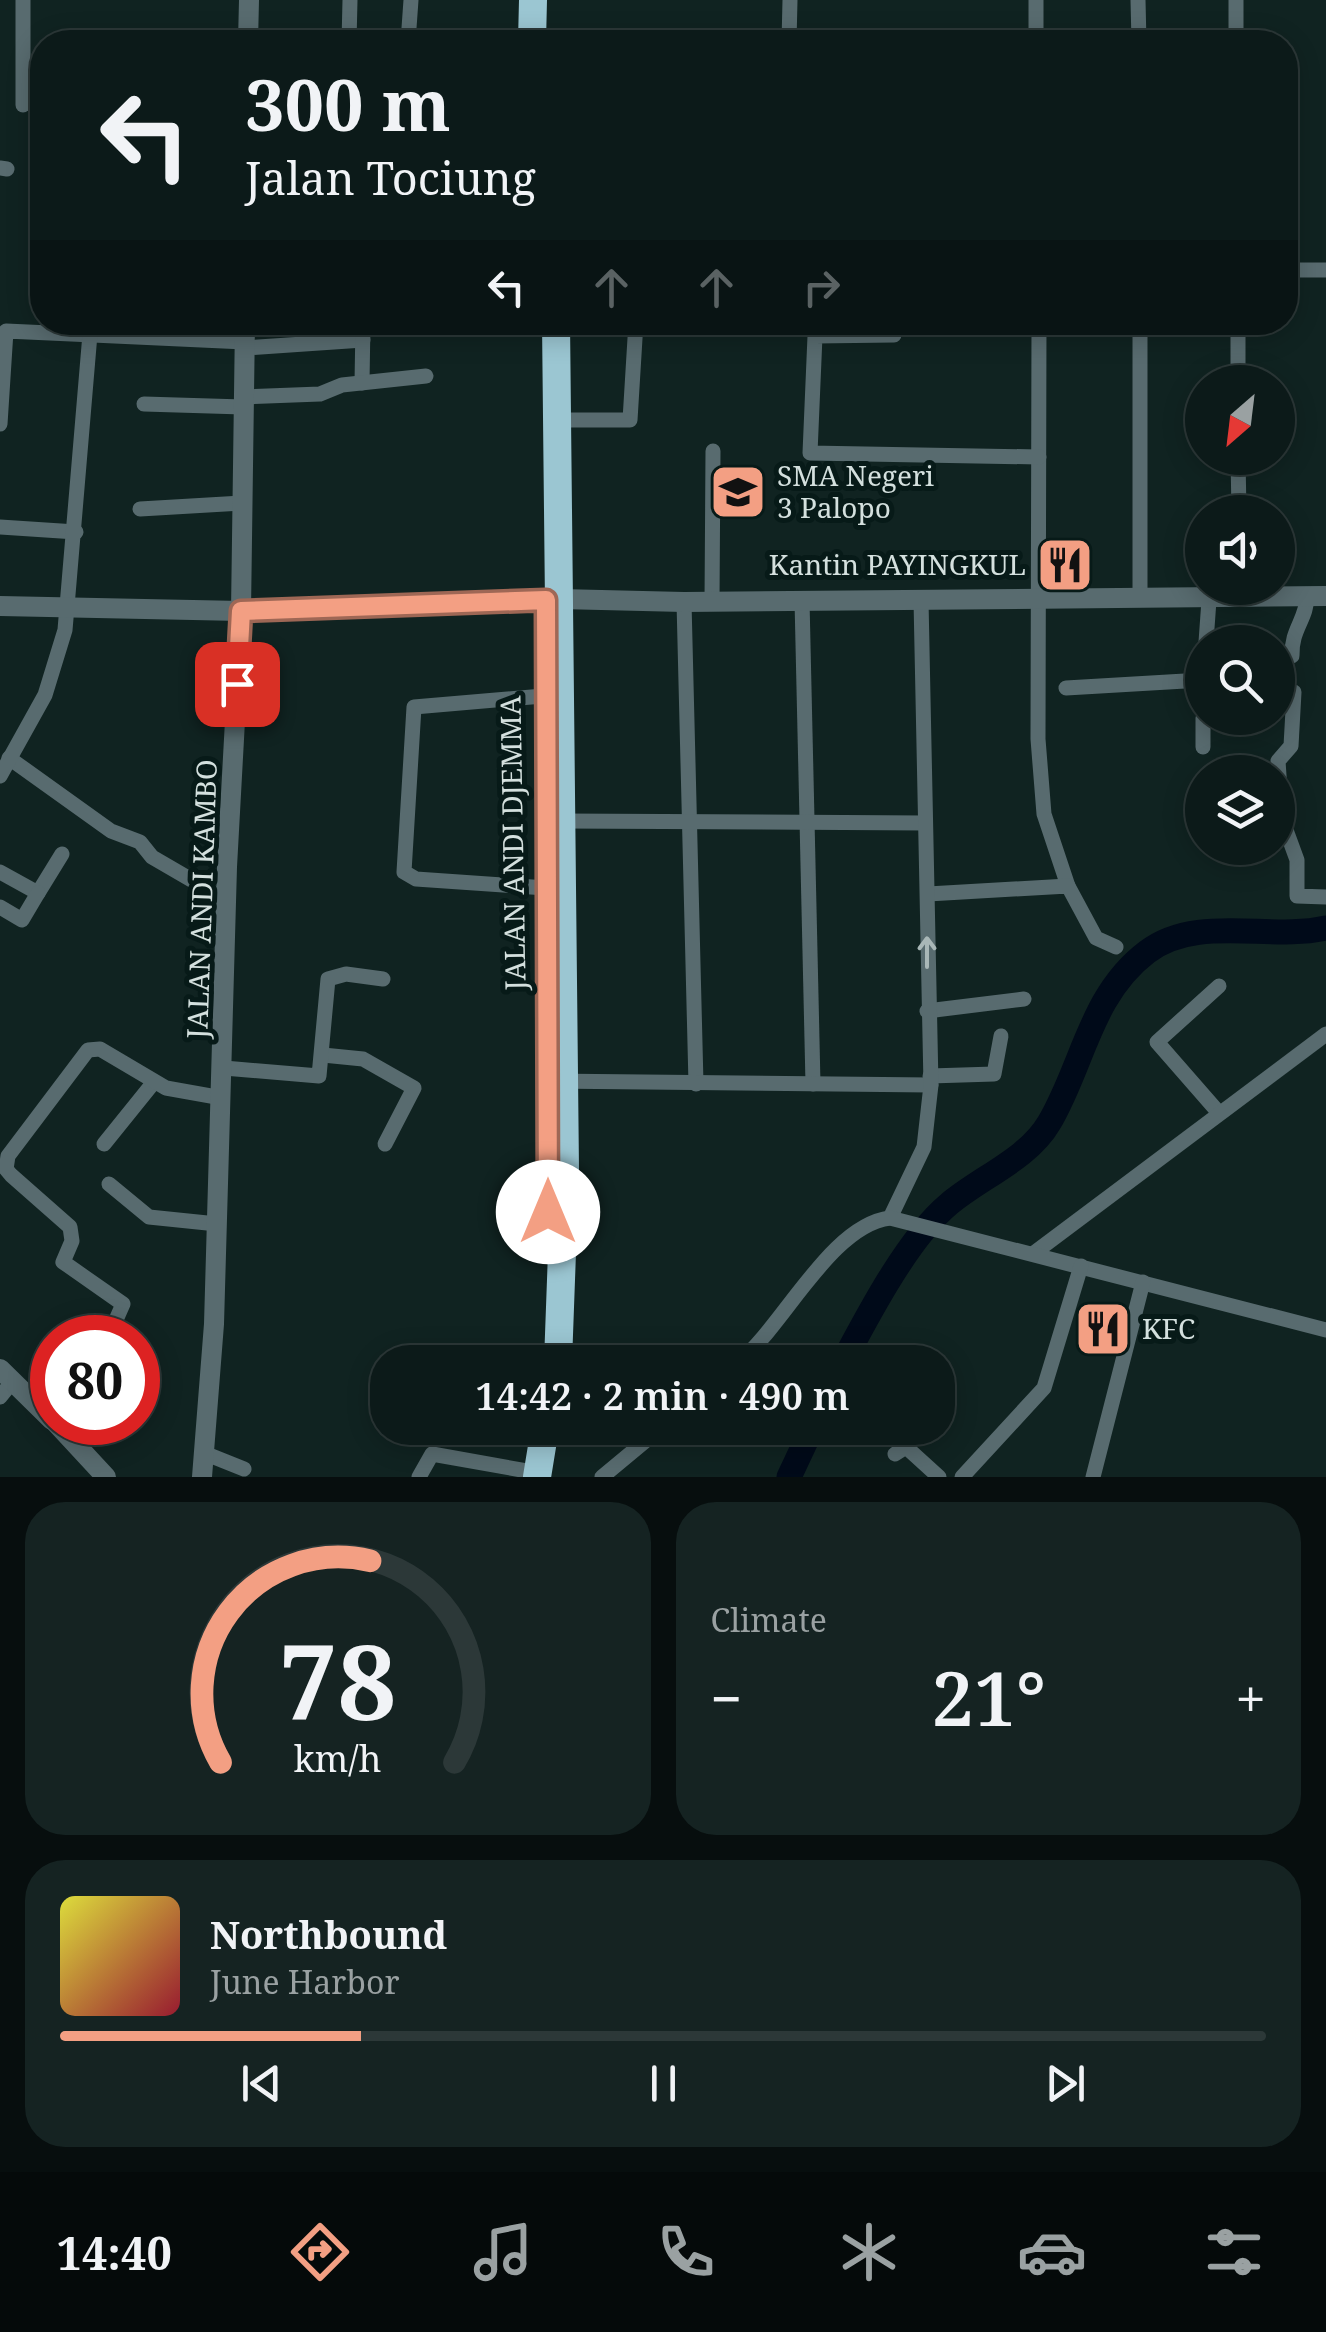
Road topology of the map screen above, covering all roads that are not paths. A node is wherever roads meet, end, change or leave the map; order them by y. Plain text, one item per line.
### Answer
1 (24, 0) edge
2 (249, 0) edge
3 (350, 0) edge
4 (410, 0) edge
5 (533, 0) edge
6 (546, 0) edge
7 (790, 0) edge
8 (1036, 0) edge
9 (1138, 0) edge
10 (1236, 0) edge
11 (248, 30) edge
12 (349, 30) edge
13 (409, 30) edge
14 (532, 30) edge
15 (546, 30) edge
16 (789, 30) edge
17 (1036, 30) edge
18 (1138, 30) edge
19 (1236, 30) edge
20 (23, 105) dead end
21 (1298, 270) edge
22 (1326, 270) edge
23 (30, 332) edge
24 (90, 335) edge
25 (142, 335) edge
26 (363, 335) edge
27 (543, 335) edge
28 (556, 335) edge
29 (635, 335) edge
30 (894, 335) dead end
31 (1038, 335) edge
32 (1140, 335) edge
33 (1238, 335) edge
34 (245, 337) edge
35 (363, 340) junction
36 (1238, 365) edge
37 (426, 376) dead end
38 (362, 383) junction
39 (0, 394) edge
40 (243, 402) junction
41 (144, 404) dead end
42 (559, 420) junction
43 (0, 424) edge
44 (714, 451) dead end
45 (1039, 457) junction
46 (242, 504) junction
47 (140, 509) dead end
48 (0, 527) edge
49 (76, 532) junction
50 (1316, 596) edge
51 (553, 599) junction
52 (1140, 599) junction
53 (802, 600) junction
54 (921, 600) junction
55 (1041, 600) junction
56 (1185, 600) edge
57 (684, 602) junction
58 (712, 602) junction
59 (0, 606) edge
60 (68, 609) junction
61 (241, 611) junction
62 (1295, 627) edge
63 (1185, 681) edge
64 (1066, 688) dead end
65 (543, 696) junction
66 (1203, 735) edge
67 (1292, 735) edge
68 (1203, 747) dead end
69 (10, 758) junction
70 (0, 776) edge
71 (562, 821) junction
72 (687, 822) junction
73 (810, 824) junction
74 (924, 824) junction
75 (62, 854) dead end
76 (0, 872) edge
77 (1068, 886) junction
78 (546, 888) junction
79 (38, 893) junction
80 (928, 894) junction
81 (1326, 897) edge
82 (226, 900) junction
83 (0, 907) edge
84 (1116, 947) dead end
85 (384, 979) dead end
86 (1219, 986) dead end
87 (1024, 998) dead end
88 (927, 1011) junction
89 (1326, 1035) edge
90 (1001, 1036) dead end
91 (323, 1056) junction
92 (224, 1068) junction
93 (557, 1081) junction
94 (930, 1081) junction
95 (154, 1082) junction
96 (696, 1084) junction
97 (813, 1084) junction
98 (222, 1098) junction
99 (1219, 1113) junction
100 (104, 1144) dead end
101 (385, 1144) dead end
102 (109, 1184) dead end
103 (890, 1218) junction
104 (217, 1224) junction
105 (1034, 1252) junction
106 (1081, 1266) junction
107 (1143, 1282) junction
108 (117, 1315) edge
109 (554, 1324) junction
110 (1326, 1330) edge
111 (548, 1345) edge
112 (556, 1345) edge
113 (759, 1345) edge
114 (4, 1382) edge
115 (30, 1400) edge
116 (78, 1445) edge
117 (541, 1445) edge
118 (641, 1445) edge
119 (204, 1453) junction
120 (895, 1454) dead end
121 (244, 1469) dead end
122 (538, 1475) edge
123 (106, 1477) edge
124 (202, 1477) edge
125 (418, 1477) edge
126 (602, 1477) edge
127 (939, 1477) edge
128 (962, 1477) edge
129 (1093, 1477) edge

1 - 20 street
2 - 11 street
3 - 12 street
4 - 13 street
5 - 14 highway
6 - 15 highway
7 - 16 street
8 - 17 street
9 - 18 street
10 - 19 street
21 - 22 street
23 - 39 street
24 - 49 street
25 - 34 street
26 - 35 street
27 - 51 highway, JALAN ANDI DJEMMA
28 - 42 highway, JALAN ANDI DJEMMA
29 - 42 street
30 - 45 street
31 - 45 street
32 - 52 street
33 - 36 street
34 - 35 street
34 - 40 street, JALAN ANDI KAMBO
35 - 38 street
37 - 38 street
38 - 40 street
39 - 43 street
40 - 41 street
40 - 46 street, JALAN ANDI KAMBO
42 - 51 highway, JALAN ANDI DJEMMA
44 - 58 street
45 - 55 street
46 - 47 street
46 - 61 street, JALAN ANDI KAMBO
48 - 49 street
49 - 60 street
50 - 62 street
51 - 57 street
51 - 61 street
51 - 65 highway, JALAN ANDI DJEMMA
51 - 71 highway, JALAN ANDI DJEMMA
52 - 55 street
52 - 56 street
53 - 54 street
53 - 58 street
53 - 73 street
54 - 55 street
54 - 74 street
55 - 77 street
57 - 58 street
57 - 72 street
59 - 60 street
60 - 61 street
60 - 69 street
61 - 82 street, JALAN ANDI KAMBO
63 - 64 street
65 - 78 highway, JALAN ANDI DJEMMA
65 - 78 street
66 - 68 street
67 - 81 street
69 - 70 street
69 - 82 street
71 - 72 street
71 - 93 highway, JALAN ANDI DJEMMA
72 - 73 street
72 - 96 street
73 - 74 street
73 - 97 street
74 - 80 street
75 - 79 street
76 - 79 street
77 - 80 street
77 - 84 street
78 - 93 highway, JALAN ANDI DJEMMA
79 - 83 street
88 -> 80 street
82 - 92 street, JALAN ANDI KAMBO
85 - 91 street
86 - 99 street
87 - 88 street
88 - 94 street
89 - 99 street
90 - 94 street
91 - 92 street
91 - 101 street
92 - 98 street, JALAN ANDI KAMBO
93 - 96 street
93 - 109 highway, JALAN ANDI DJEMMA
94 - 97 street
94 - 103 street
95 - 98 street
95 - 100 street
95 - 108 street
96 - 97 street
98 - 104 street, JALAN ANDI KAMBO
99 - 105 street
102 - 104 street
103 - 105 street
103 - 113 street
104 - 119 street, JALAN ANDI KAMBO
105 - 106 street
106 - 107 street
106 - 128 street
107 - 110 street
107 - 129 street
109 - 111 highway, JALAN ANDI DJEMMA
109 - 112 highway, JALAN ANDI DJEMMA
114 - 115 street
116 - 123 street
117 - 122 highway
118 - 126 street
119 - 121 street
119 - 124 street, JALAN ANDI KAMBO
120 - 127 street
122 - 125 street

